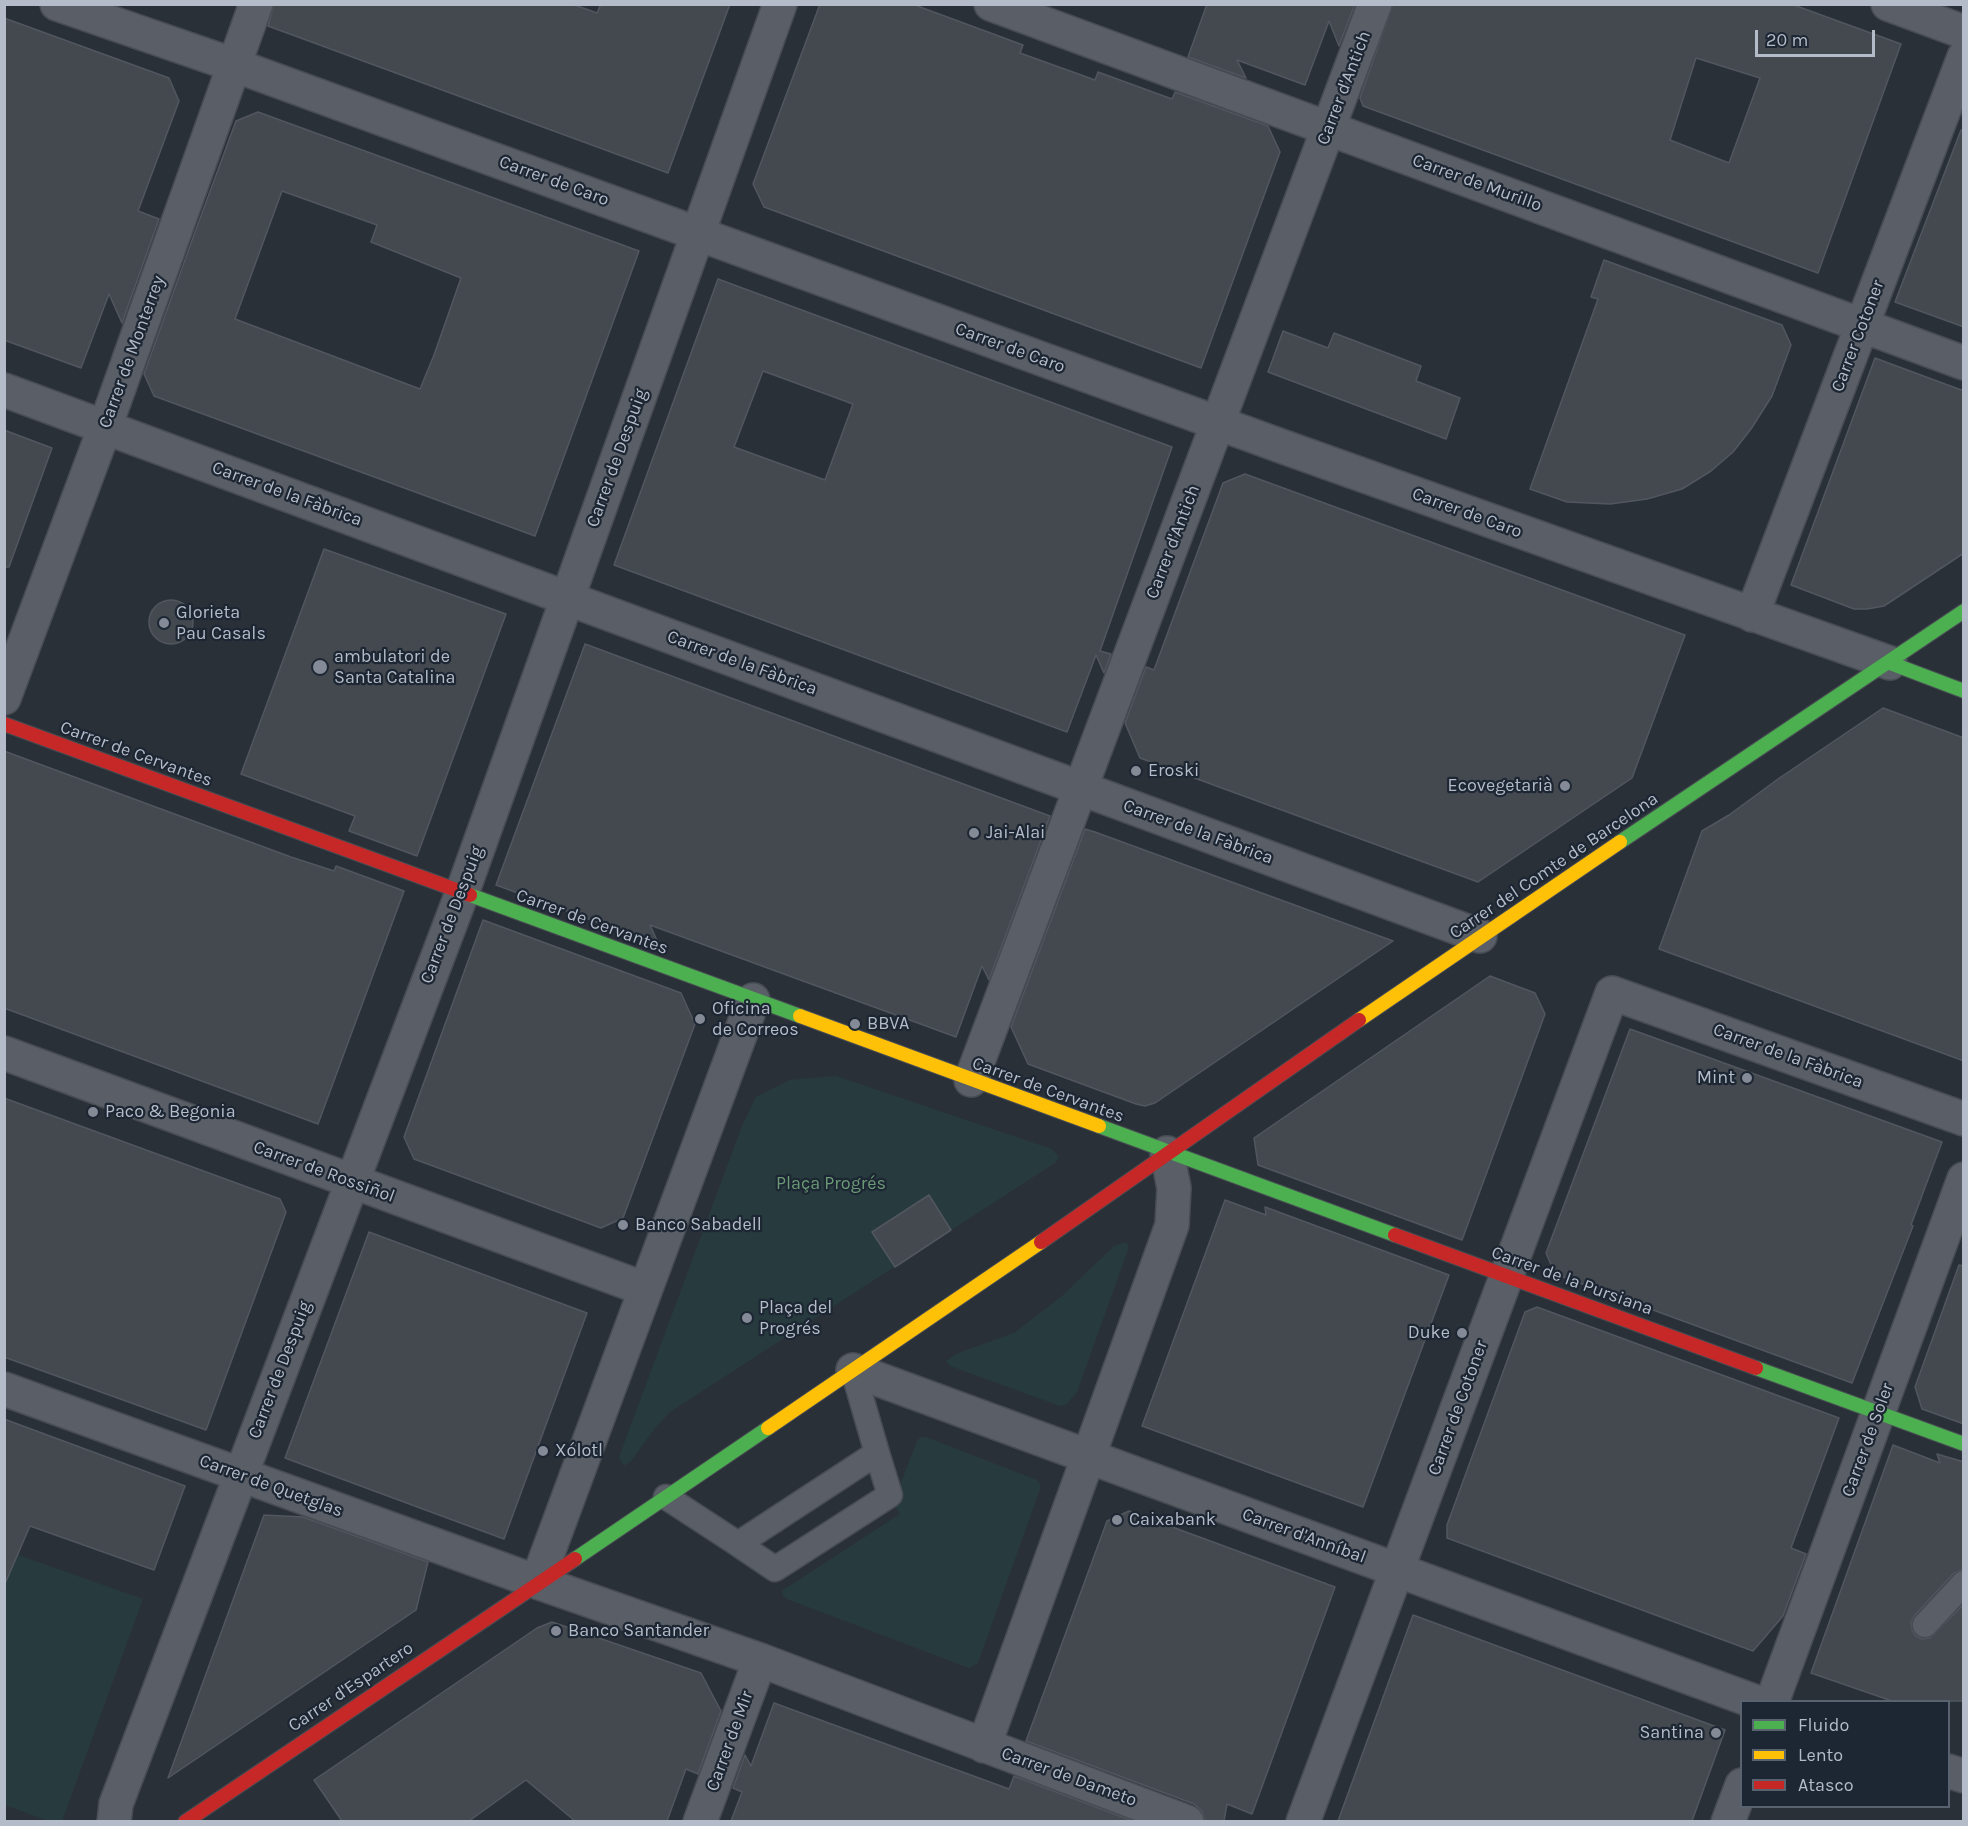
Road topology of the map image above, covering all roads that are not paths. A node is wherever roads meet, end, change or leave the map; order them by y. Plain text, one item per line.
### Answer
1 (57, 4) edge
2 (256, 4) edge
3 (780, 4) edge
4 (991, 4) edge
5 (1375, 4) edge
6 (1888, 4) edge
7 (1964, 32) edge
8 (1964, 57) edge
9 (234, 65) junction
10 (1329, 129) junction
11 (698, 234) junction
12 (1862, 325) junction
13 (1964, 363) edge
14 (4, 390) edge
15 (1218, 423) junction
16 (105, 427) junction
17 (567, 598) junction
18 (1964, 611) edge
19 (1752, 615) junction
20 (1890, 663) junction
21 (1964, 691) edge
22 (4, 698) edge
23 (4, 724) edge
24 (1081, 789) junction
25 (462, 893) junction
26 (1480, 936) junction
27 (1612, 993) joint
28 (753, 1000) junction
29 (4, 1053) edge
30 (971, 1080) junction
31 (1964, 1119) edge
32 (1167, 1153) junction
33 (1964, 1179) edge
34 (351, 1182) junction
35 (1507, 1277) junction
36 (645, 1289) junction
37 (853, 1370) junction
38 (4, 1389) edge
39 (1878, 1413) junction
40 (1964, 1444) edge
41 (877, 1454) junction
42 (1088, 1456) junction
43 (241, 1475) junction
44 (666, 1497) junction
45 (738, 1544) junction
46 (1398, 1570) junction
47 (537, 1582) junction
48 (1964, 1583) edge
49 (1925, 1625) dead end
50 (759, 1660) junction
51 (1753, 1700) edge
52 (1772, 1700) edge
53 (984, 1746) junction
54 (1740, 1790) edge
55 (114, 1821) edge
56 (184, 1821) edge
57 (700, 1821) edge
58 (1186, 1821) edge
59 (1303, 1821) edge
60 (1728, 1821) edge

1 - 9 street, Carrer de Caro
2 - 9 street, Carrer de Monterrey
3 - 11 street, Carrer de Despuig
4 - 10 street, Carrer de Murillo
5 - 10 street, Carrer d'Antich
6 - 7 street
8 - 12 street, Carrer Cotoner
9 - 11 street, Carrer de Caro
9 - 16 street, Carrer de Monterrey
10 - 12 street, Carrer de Murillo
10 - 15 street, Carrer d'Antich
11 - 15 street, Carrer de Caro
11 - 17 street, Carrer de Despuig
12 - 13 street, Carrer de Murillo
12 - 19 street, Carrer Cotoner
14 - 16 street, Carrer de la Fàbrica
15 - 19 street, Carrer de Caro
15 - 24 street, Carrer d'Antich
16 - 17 street, Carrer de la Fàbrica
16 - 22 street, Carrer de Monterrey
17 - 24 street, Carrer de la Fàbrica
17 - 25 street, Carrer de Despuig
18 - 20 street, Carrer del Comte de Barcelona
19 - 20 street, Carrer de Caro
20 - 21 street, Carrer de Caro
20 - 26 street, Carrer del Comte de Barcelona
23 - 25 street, Carrer de Cervantes
24 - 26 street, Carrer de la Fàbrica
24 - 30 street, Carrer d'Antich
25 - 28 street, Carrer de Cervantes
25 - 34 street, Carrer de Despuig
26 - 32 street, Carrer del Comte de Barcelona
27 - 31 street, Carrer de la Fàbrica
27 - 35 street, Carrer de Cotoner
28 - 30 street, Carrer de Cervantes
28 - 36 street
29 - 34 street, Carrer de Rossiñol
30 - 32 street, Carrer de Cervantes
32 - 35 street, Carrer de la Pursiana
32 - 37 street
32 - 42 street
33 - 39 street, Carrer de Soler
34 - 36 street, Carrer de Rossiñol
34 - 43 street, Carrer de Despuig
35 - 39 street, Carrer de la Pursiana
35 - 46 street, Carrer de Cotoner
36 - 47 street
37 - 41 lane
37 - 42 street, Carrer d'Anníbal
37 - 44 street
38 - 43 street, Carrer de Quetglas
39 - 40 street, Carrer de la Pursiana
39 - 52 street, Carrer de Soler
41 - 45 lane
41 - 45 lane
42 - 46 street, Carrer d'Anníbal
42 - 53 street
43 - 47 street, Carrer de Quetglas
43 - 55 street, Carrer de Despuig
44 - 45 lane
44 - 47 street
46 - 51 street, Carrer d'Anníbal
46 - 59 street, Carrer de Cotoner
47 - 50 street
47 - 56 street, Carrer d'Espartero
48 - 49 lane
50 - 53 street
50 - 57 street, Carrer de Mir
53 - 58 street, Carrer de Dameto
54 - 60 street

